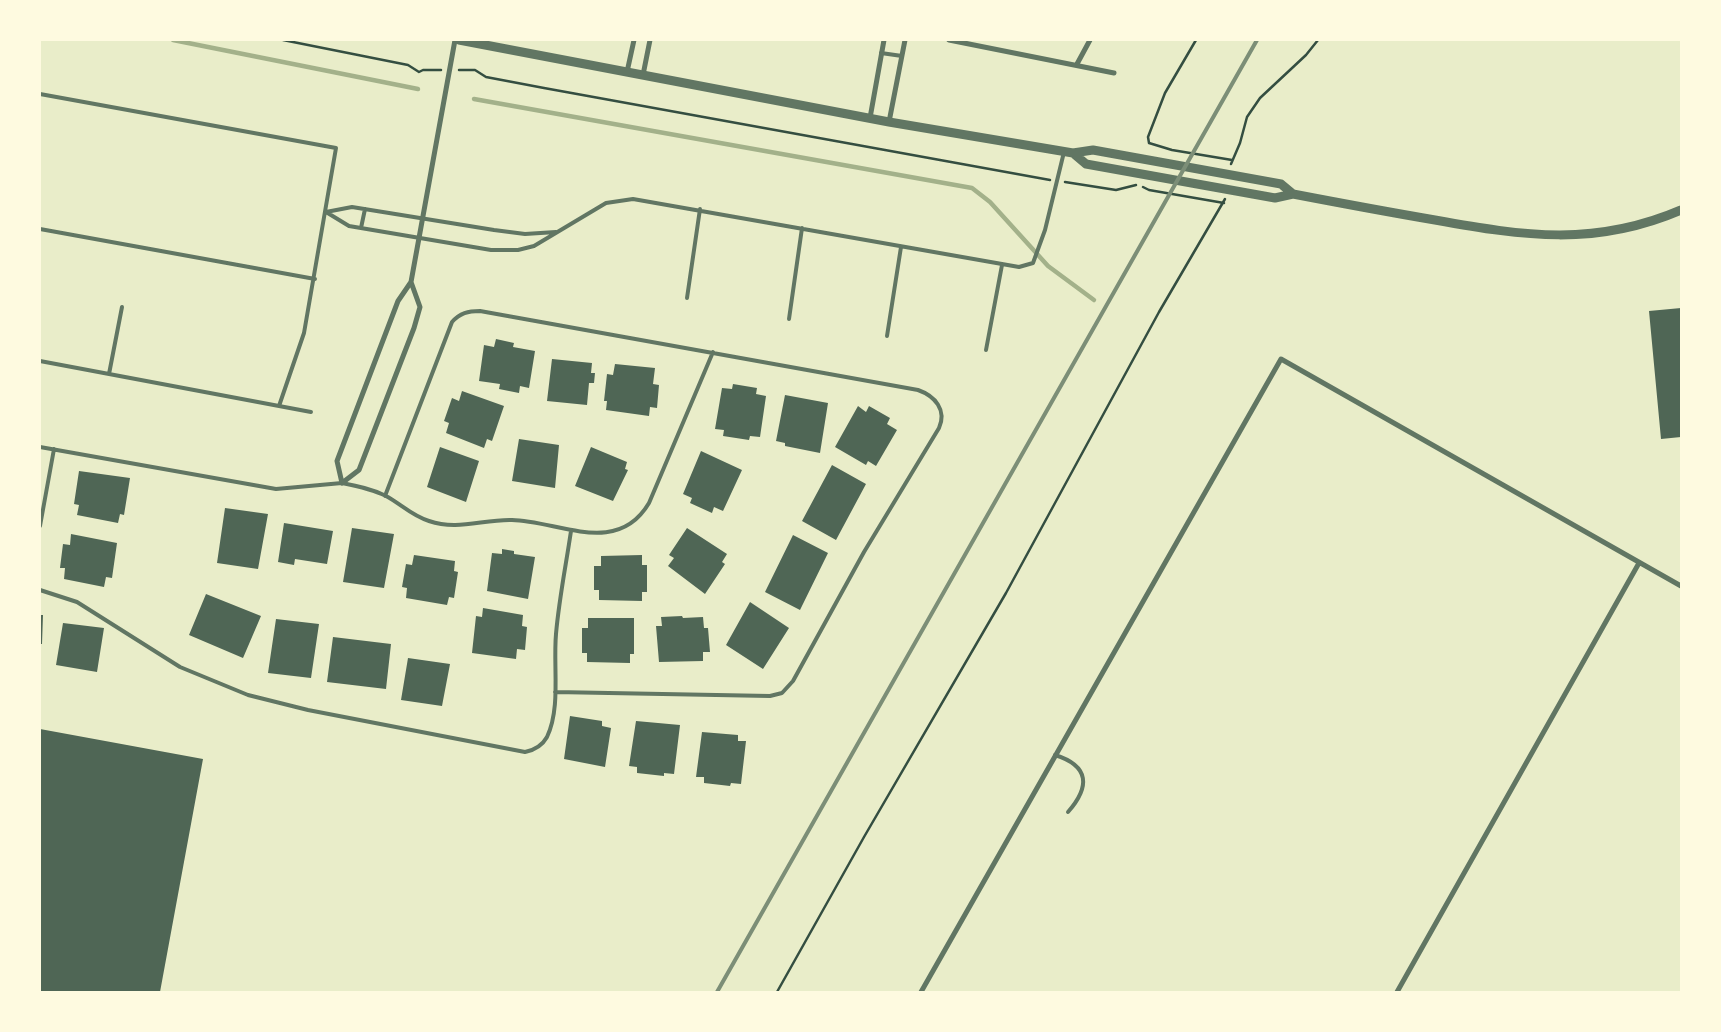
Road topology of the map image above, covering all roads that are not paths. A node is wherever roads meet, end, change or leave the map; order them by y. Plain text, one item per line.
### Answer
1 (455, 40) edge
2 (459, 40) edge
3 (634, 40) edge
4 (650, 40) edge
5 (884, 40) edge
6 (905, 40) edge
7 (949, 40) edge
8 (1090, 40) edge
9 (962, 41) edge
10 (881, 53) junction
11 (902, 56) junction
12 (1076, 64) junction
13 (627, 72) junction
14 (1114, 73) dead end
15 (643, 75) junction
16 (40, 94) edge
17 (870, 118) junction
18 (889, 122) junction
19 (1068, 152) junction
20 (1293, 194) junction
21 (365, 209) junction
22 (700, 209) junction
23 (1681, 210) edge
24 (326, 212) junction
25 (423, 218) junction
26 (361, 228) junction
27 (802, 228) junction
28 (40, 229) edge
29 (558, 232) junction
30 (419, 238) junction
31 (902, 247) junction
32 (1002, 265) junction
33 (315, 279) junction
34 (411, 282) junction
35 (687, 298) dead end
36 (122, 307) dead end
37 (789, 320) dead end
38 (887, 336) dead end
39 (986, 350) dead end
40 (714, 352) junction
41 (40, 361) edge
42 (109, 374) junction
43 (279, 406) junction
44 (311, 412) dead end
45 (40, 447) edge
46 (54, 449) junction
47 (342, 483) junction
48 (385, 496) junction
49 (40, 526) edge
50 (571, 531) junction
51 (1639, 563) junction
52 (1681, 586) edge
53 (40, 590) edge
54 (555, 692) junction
55 (1055, 755) junction
56 (1068, 812) dead end
57 (920, 992) edge
58 (1397, 992) edge

1 - 25 street
2 - 13 street
3 - 13 street
4 - 15 street
5 - 10 street
6 - 11 street
7 - 9 street
8 - 12 street
9 - 12 street
10 - 11 lane
10 - 17 street
11 - 18 street
12 - 14 street
13 - 15 street
15 - 17 street
16 - 24 lane
17 - 18 street
18 - 19 street
19 - 20 street
19 - 20 street
19 - 32 lane
20 - 23 street
21 - 24 lane
21 - 25 lane
21 - 26 lane
22 - 27 lane
22 - 29 lane
22 - 35 lane
24 - 26 lane
24 - 33 lane
25 - 29 lane
25 - 30 street
26 - 30 lane
27 - 31 lane
27 - 37 lane
28 - 33 lane
29 - 30 lane
30 - 34 street
31 - 32 lane
31 - 38 lane
32 - 39 lane
33 - 43 lane
34 - 47 street
34 - 47 street
36 - 42 lane
40 - 48 lane
40 - 50 lane
40 - 54 lane
41 - 42 lane
42 - 43 lane
43 - 44 lane
45 - 46 lane
46 - 47 lane
46 - 49 lane
47 - 48 lane
48 - 50 lane
50 - 54 lane
51 - 52 street
51 - 55 street
51 - 58 street
53 - 54 lane
55 - 56 lane
55 - 57 street

